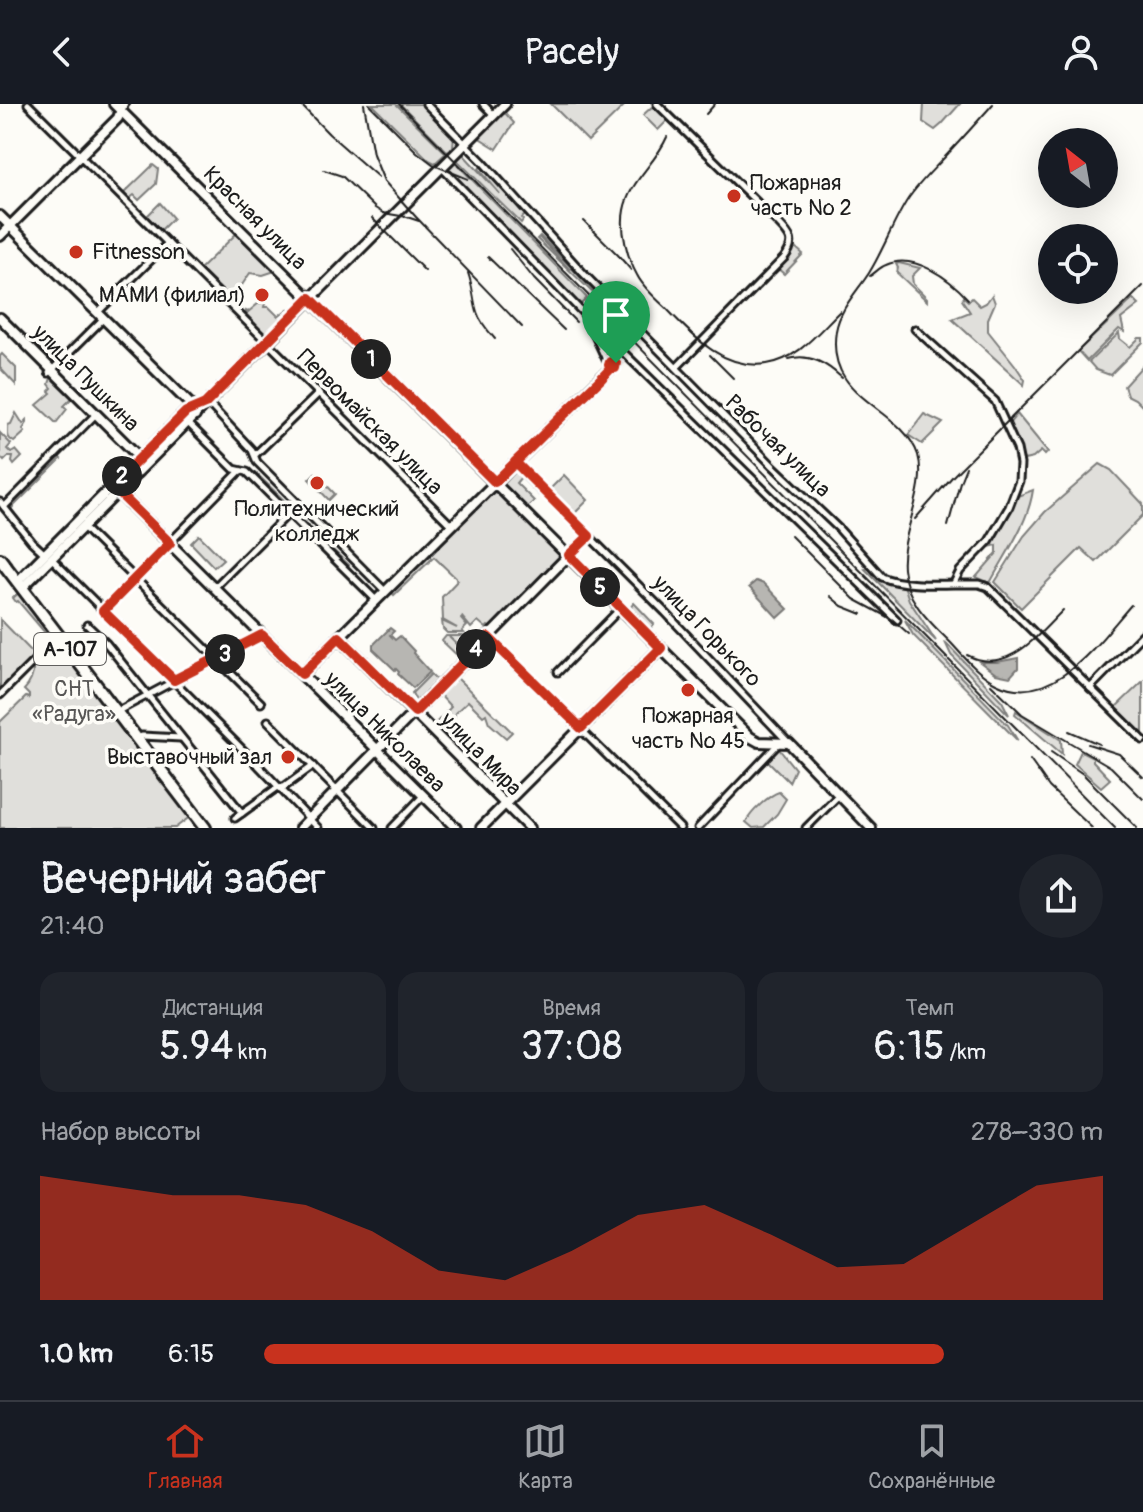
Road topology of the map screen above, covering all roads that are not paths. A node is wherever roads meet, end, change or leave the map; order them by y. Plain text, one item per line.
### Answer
1 (28, 104) edge
2 (426, 104) edge
3 (483, 104) edge
4 (505, 104) edge
5 (657, 104) edge
6 (119, 106) edge
7 (494, 115) junction
8 (465, 143) junction
9 (81, 156) junction
10 (441, 167) junction
11 (0, 216) edge
12 (10, 226) junction
13 (0, 236) edge
14 (168, 243) junction
15 (310, 298) junction
16 (100, 316) junction
17 (1, 320) edge
18 (915, 329) dead end
19 (268, 342) junction
20 (612, 364) junction
21 (677, 367) junction
22 (51, 372) junction
23 (319, 393) junction
24 (206, 403) junction
25 (96, 414) junction
26 (190, 416) junction
27 (254, 456) junction
28 (143, 461) junction
29 (515, 462) junction
30 (240, 471) junction
31 (495, 482) junction
32 (115, 489) junction
33 (2, 505) edge
34 (289, 513) junction
35 (451, 525) junction
36 (83, 527) junction
37 (589, 536) junction
38 (170, 543) junction
39 (569, 555) junction
40 (48, 556) junction
41 (0, 559) edge
42 (135, 579) junction
43 (24, 581) junction
44 (954, 583) junction
45 (214, 587) junction
46 (385, 591) junction
47 (376, 600) junction
48 (621, 608) junction
49 (103, 611) junction
50 (897, 620) dead end
51 (87, 625) dead end
52 (1143, 634) edge
53 (60, 635) junction
54 (262, 635) junction
55 (339, 637) junction
56 (488, 637) junction
57 (661, 648) junction
58 (216, 659) junction
59 (558, 672) dead end
60 (302, 674) junction
61 (174, 680) junction
62 (1090, 688) junction
63 (0, 695) edge
64 (147, 695) junction
65 (261, 703) dead end
66 (117, 711) junction
67 (415, 712) junction
68 (268, 721) dead end
69 (581, 728) junction
70 (142, 736) dead end
71 (182, 738) junction
72 (1143, 740) edge
73 (784, 743) junction
74 (378, 750) junction
75 (313, 766) junction
76 (278, 787) junction
77 (337, 791) junction
78 (839, 795) junction
79 (423, 796) junction
80 (506, 804) junction
81 (242, 813) junction
82 (235, 818) dead end
83 (309, 818) junction
84 (205, 828) edge
85 (300, 828) edge
86 (318, 828) edge
87 (374, 828) edge
88 (392, 828) edge
89 (456, 828) edge
90 (481, 828) edge
91 (529, 828) edge
92 (680, 828) edge
93 (698, 828) edge
94 (806, 828) edge
95 (871, 828) edge

1 - 9 street, Первомайская улица
2 - 8 street, Рабочая улица
3 - 7 street
4 - 7 main road
5 - 21 street
6 - 9 main road
6 - 15 main road, Красная улица
7 - 8 main road
8 - 10 main road
8 - 21 street, Рабочая улица
9 - 12 main road
9 - 14 street, Первомайская улица
10 - 15 main road
10 - 20 street
11 - 12 main road
12 - 13 main road
12 - 16 main road
14 - 16 street
14 - 19 street, Первомайская улица
15 - 19 main road
15 - 31 main road, Красная улица
16 - 22 street
16 - 26 main road
17 - 22 main road, улица Пушкина
18 - 44 street
19 - 23 street, Первомайская улица
19 - 24 main road
20 - 29 main road
20 - 50 street
21 - 44 street, Рабочая улица
22 - 25 main road, улица Пушкина
23 - 27 street
23 - 35 street, Первомайская улица
24 - 26 main road
24 - 27 street
25 - 28 main road, улица Пушкина
25 - 33 street
26 - 28 main road
26 - 30 street
27 - 46 street
28 - 32 main road
29 - 31 main road
29 - 37 street, улица Горького
30 - 34 street
30 - 38 street
31 - 35 main road
31 - 39 main road, Красная улица
32 - 36 main road
32 - 38 main road, улица Николаева
32 - 40 main road
33 - 40 street
34 - 45 street
34 - 47 street
35 - 46 main road
36 - 40 main road
36 - 42 street
37 - 39 street
37 - 73 street, улица Горького
38 - 42 street
38 - 45 main road, улица Николаева
39 - 48 main road, Красная улица
39 - 56 main road
40 - 43 main road
40 - 49 street
41 - 43 highway, А-107
42 - 49 street
42 - 58 street
43 - 53 highway, А-107
44 - 62 street, Рабочая улица
45 - 54 main road, улица Николаева
46 - 47 main road
47 - 55 main road
48 - 57 main road, Красная улица
48 - 59 street
49 - 61 street
51 - 64 street
52 - 62 street
53 - 63 street
53 - 66 highway, А-107
54 - 58 street
54 - 60 main road, улица Николаева
55 - 60 main road
55 - 67 main road, улица Мира
56 - 67 main road
56 - 69 street
57 - 69 main road
57 - 73 main road, Красная улица
58 - 61 street
58 - 65 street
60 - 74 main road, улица Николаева
61 - 64 street
61 - 76 street
62 - 72 street, Рабочая улица
64 - 66 street
64 - 71 street
66 - 84 highway, А-107
67 - 74 main road
67 - 80 main road, улица Мира
68 - 75 street
69 - 80 main road
69 - 92 street
70 - 71 street
71 - 81 street
73 - 78 main road, улица Горького
73 - 93 street
74 - 77 main road
74 - 79 main road, улица Николаева
75 - 76 street
75 - 77 street
76 - 81 street
76 - 83 street
77 - 83 main road
77 - 87 street
78 - 94 street
78 - 95 main road, улица Горького
79 - 88 street
79 - 89 main road, улица Николаева
80 - 90 main road
80 - 91 main road, улица Мира
81 - 82 street
83 - 85 main road
83 - 86 street

